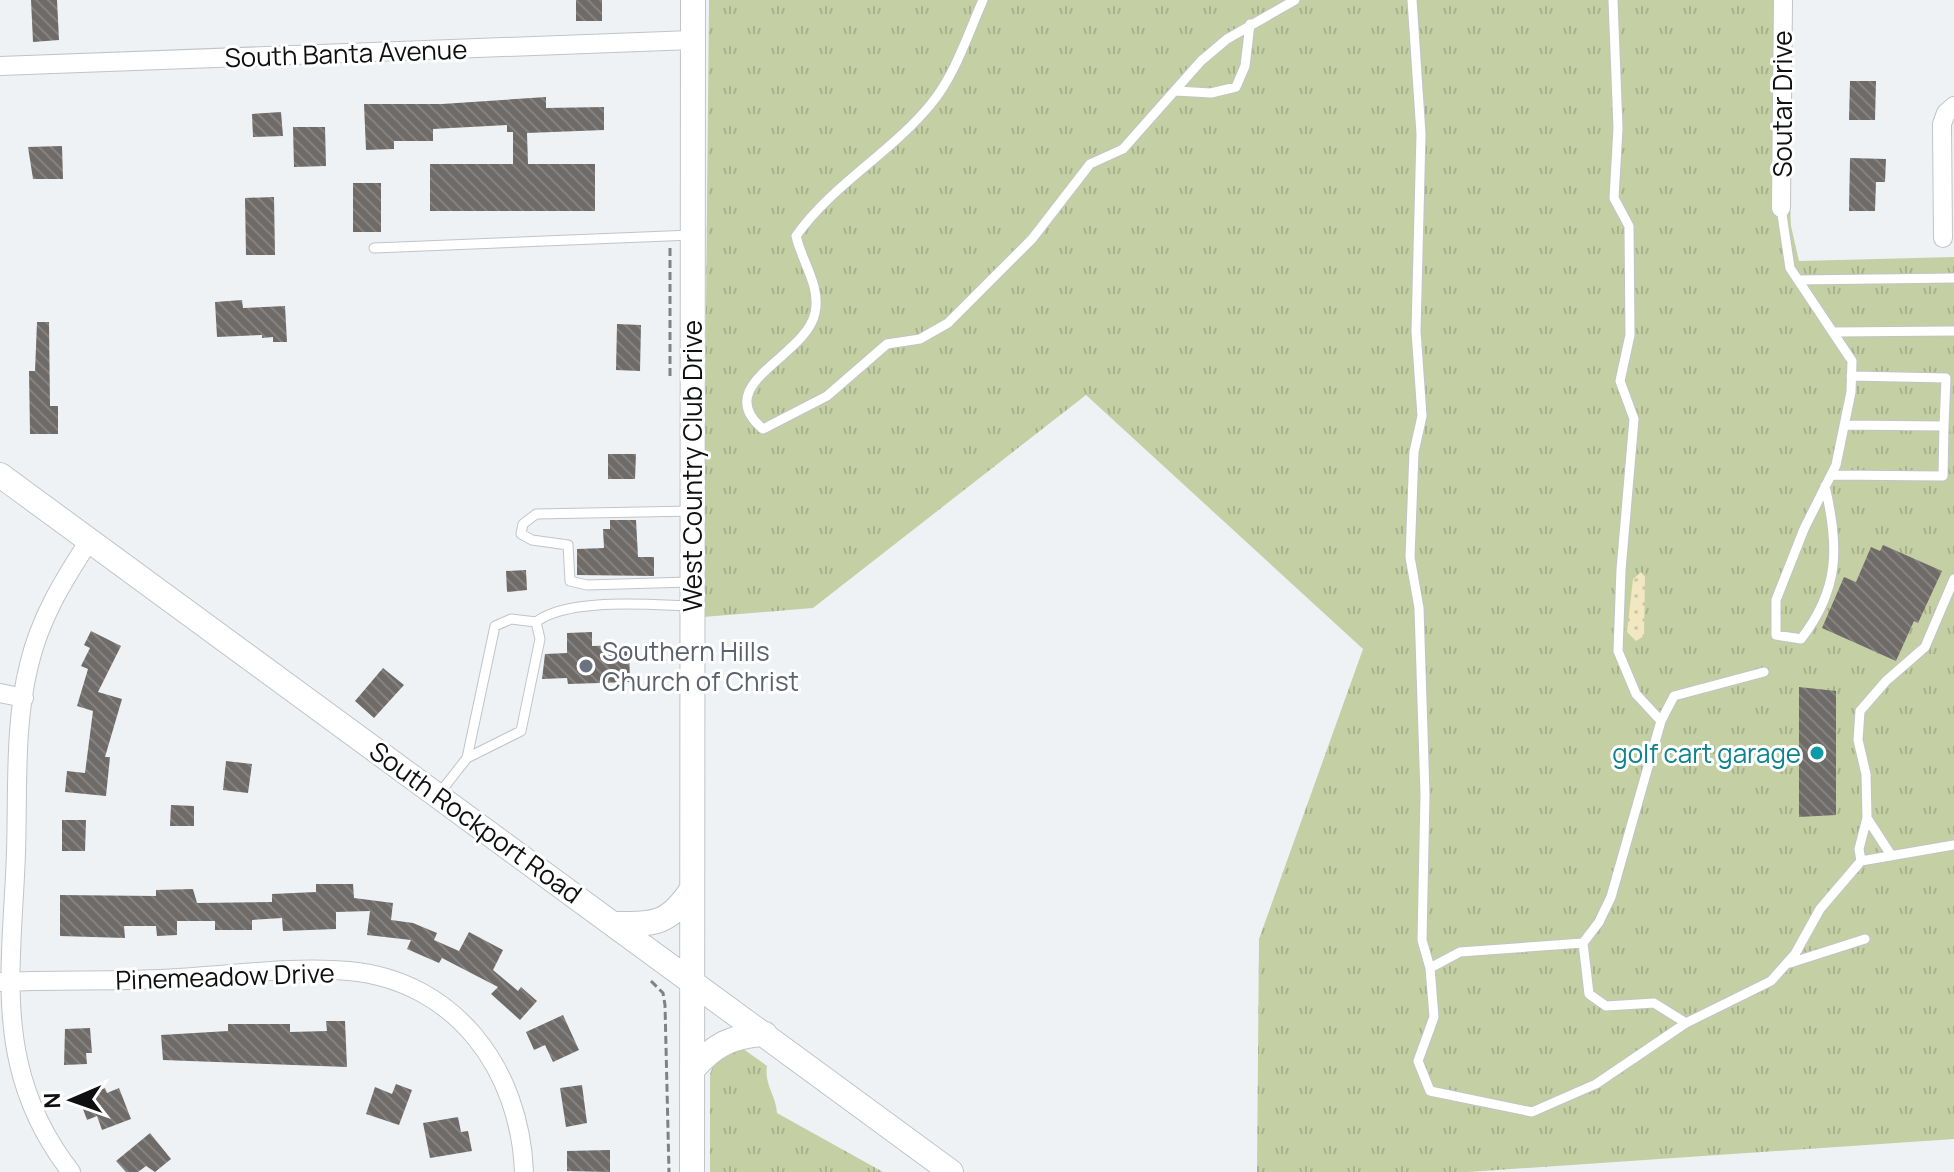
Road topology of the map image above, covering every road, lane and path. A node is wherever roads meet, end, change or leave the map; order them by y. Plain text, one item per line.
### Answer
1 (693, 0) edge
2 (983, 0) edge
3 (1295, 0) edge
4 (1412, 0) edge
5 (1613, 0) edge
6 (1783, 0) edge
7 (1250, 24) junction
8 (692, 40) junction
9 (0, 66) edge
10 (1176, 91) junction
11 (1954, 106) edge
12 (1781, 208) joint
13 (692, 235) junction
14 (1943, 238) dead end
15 (374, 248) dead end
16 (1954, 278) edge
17 (1798, 280) junction
18 (1954, 331) edge
19 (1833, 332) junction
20 (1851, 376) junction
21 (1844, 425) junction
22 (1944, 426) junction
23 (0, 475) edge
24 (1831, 475) junction
25 (1825, 486) junction
26 (693, 511) junction
27 (89, 541) junction
28 (1954, 579) edge
29 (692, 582) junction
30 (692, 606) junction
31 (536, 622) junction
32 (1764, 672) dead end
33 (0, 693) edge
34 (24, 698) junction
35 (1661, 721) junction
36 (467, 758) junction
37 (438, 795) junction
38 (1867, 818) junction
39 (1954, 845) edge
40 (1891, 855) junction
41 (1861, 861) junction
42 (692, 889) junction
43 (617, 924) junction
44 (1865, 939) dead end
45 (1583, 943) junction
46 (1786, 964) junction
47 (1430, 968) junction
48 (692, 979) junction
49 (652, 981) dead end
50 (6, 982) edge
51 (1686, 1023) junction
52 (765, 1034) junction
53 (692, 1070) junction
54 (71, 1172) edge
55 (524, 1172) edge
56 (669, 1172) edge
57 (692, 1172) edge
58 (951, 1172) edge

1 - 8 main road, West Country Club Drive
2 - 10 lane
3 - 7 lane
4 - 47 lane
5 - 35 lane
6 - 12 street, Soutar Drive
7 - 10 lane
7 - 10 lane
8 - 9 street, South Banta Avenue
8 - 13 main road, West Country Club Drive
11 - 14 street
12 - 17 lane
13 - 15 lane
13 - 26 main road, West Country Club Drive
16 - 17 lane
17 - 19 lane
18 - 19 lane
19 - 20 lane
20 - 21 lane
20 - 22 lane
21 - 22 lane
21 - 24 lane
22 - 24 lane
23 - 27 main road, South Rockport Road
24 - 25 lane
25 - 25 lane
26 - 29 main road, West Country Club Drive
26 - 29 lane
27 - 34 street
27 - 37 main road, South Rockport Road
28 - 38 lane
29 - 30 main road, West Country Club Drive
30 - 31 lane
30 - 42 main road, West Country Club Drive
31 - 36 lane
31 - 36 lane
32 - 35 lane
33 - 34 street
34 - 50 street
35 - 45 lane
36 - 37 lane
37 - 43 main road, South Rockport Road
38 - 40 lane
38 - 41 lane
39 - 40 lane
40 - 41 lane
41 - 46 lane
42 - 43 main road
42 - 48 main road, West Country Club Drive
43 - 48 main road, South Rockport Road
44 - 46 lane
45 - 47 lane
45 - 51 lane
46 - 51 lane
47 - 51 lane
48 - 52 main road, South Rockport Road
48 - 53 main road, West Country Club Drive
49 - 56 path
50 - 54 street
50 - 55 street, Pinemeadow Drive
52 - 53 main road
52 - 58 main road, South Rockport Road
53 - 57 main road, West Country Club Drive

